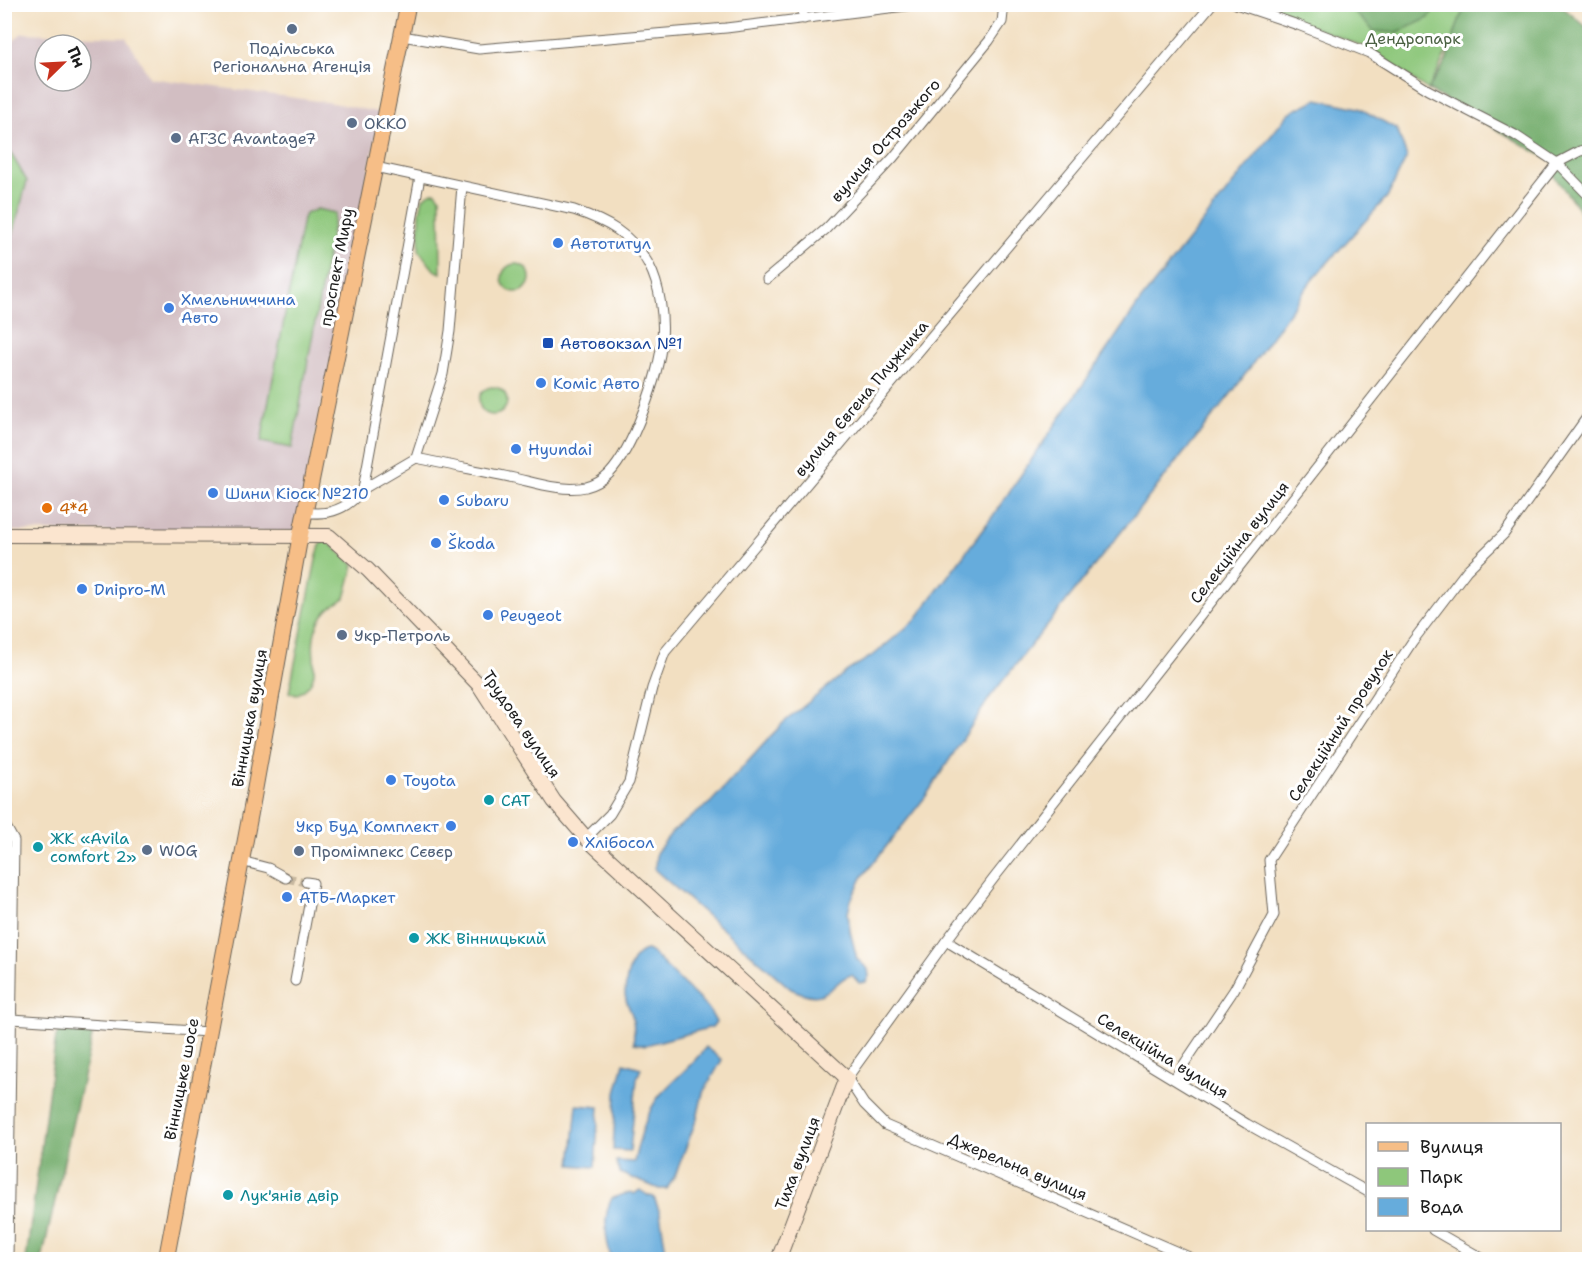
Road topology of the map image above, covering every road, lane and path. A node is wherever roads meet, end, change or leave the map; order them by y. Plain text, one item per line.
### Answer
1 (408, 4) edge
2 (801, 4) edge
3 (922, 4) edge
4 (1004, 4) edge
5 (1212, 4) edge
6 (1236, 4) edge
7 (804, 19) junction
8 (402, 36) junction
9 (1590, 149) edge
10 (1557, 164) junction
11 (375, 167) junction
12 (420, 177) junction
13 (462, 186) junction
14 (1590, 197) edge
15 (767, 279) dead end
16 (1590, 413) edge
17 (416, 458) junction
18 (360, 493) junction
19 (305, 512) junction
20 (4, 535) edge
21 (300, 537) junction
22 (4, 823) edge
23 (586, 838) junction
24 (241, 861) junction
25 (286, 878) tunnel mouth
26 (306, 882) dead end
27 (232, 905) joint
28 (945, 941) junction
29 (295, 981) dead end
30 (12, 1019) junction
31 (208, 1032) junction
32 (847, 1078) junction
33 (1174, 1079) junction
34 (1366, 1191) edge
35 (1435, 1231) edge
36 (8, 1260) edge
37 (166, 1260) edge
38 (778, 1260) edge
39 (1196, 1260) edge
40 (1485, 1260) edge

1 - 8 main road, проспект Миру
2 - 7 street
3 - 7 street
4 - 15 street, вулиця Острозького
5 - 23 street, вулиця Євгена Плужника
6 - 10 street
7 - 8 street
8 - 11 main road, проспект Миру
9 - 10 street
10 - 14 street
10 - 28 street, Селекційна вулиця
11 - 12 street
11 - 19 main road, проспект Миру
12 - 13 street
12 - 18 street
13 - 17 street
13 - 17 street
16 - 33 street, Селекційний провулок
17 - 18 street
18 - 19 street
19 - 21 main road, проспект Миру
20 - 21 street, Трудова вулиця
21 - 23 street, Трудова вулиця
21 - 24 main road, Вінницька вулиця
22 - 30 street
23 - 32 street, Трудова вулиця
24 - 25 street
24 - 27 main road, Вінницька вулиця
26 - 29 street
27 - 31 main road, Вінницьке шосе
28 - 32 street, Селекційна вулиця
28 - 33 street, Селекційна вулиця
30 - 31 street
30 - 36 street
31 - 37 main road, Вінницьке шосе
32 - 38 street, Тиха вулиця
32 - 39 street, Джерельна вулиця
33 - 34 street, Селекційна вулиця
35 - 40 street

